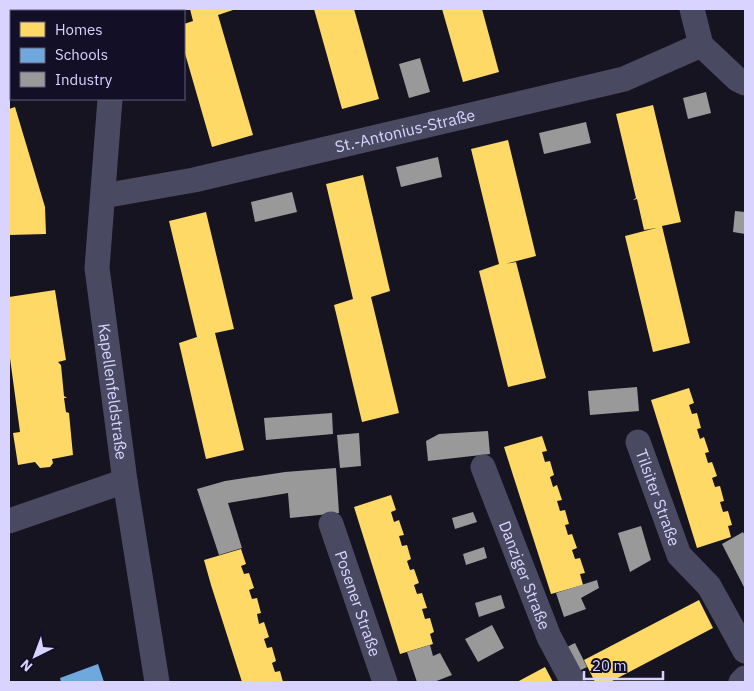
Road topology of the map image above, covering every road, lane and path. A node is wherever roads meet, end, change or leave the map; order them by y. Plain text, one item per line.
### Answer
1 (692, 9) edge
2 (701, 45) junction
3 (745, 83) edge
4 (110, 100) edge
5 (102, 196) junction
6 (638, 442) dead end
7 (483, 467) dead end
8 (125, 481) junction
9 (9, 521) edge
10 (331, 524) dead end
11 (745, 651) edge
12 (745, 678) edge
13 (157, 682) edge
14 (385, 682) edge
15 (573, 682) edge
16 (742, 682) edge

1 - 2 street
2 - 3 street
2 - 5 street, St.-Antonius-Straße
4 - 5 street, Kapellenfeldstraße
5 - 8 street, Kapellenfeldstraße
6 - 11 street, Tilsiter Straße
7 - 15 street, Danziger Straße
8 - 9 street
8 - 13 street, Kapellenfeldstraße
10 - 14 street, Posener Straße
12 - 16 street

